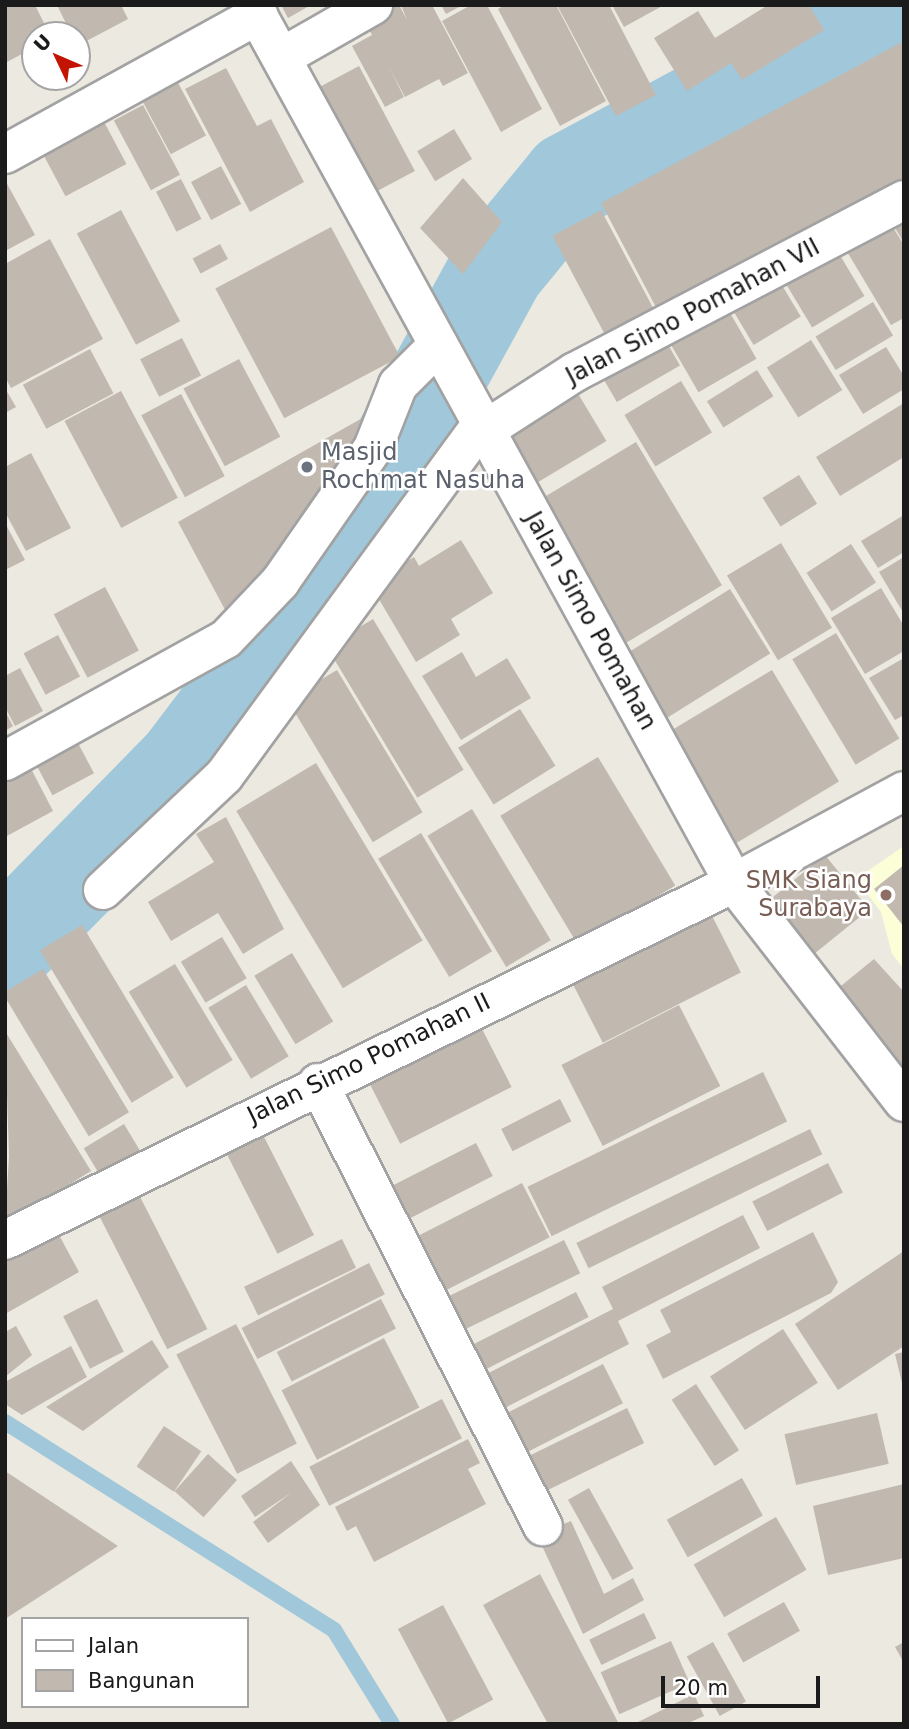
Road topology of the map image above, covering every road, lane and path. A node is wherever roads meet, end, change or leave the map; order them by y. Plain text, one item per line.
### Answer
1 (373, 5) edge
2 (255, 10) edge
3 (282, 57) junction
4 (5, 154) edge
5 (904, 200) edge
6 (442, 352) junction
7 (480, 420) junction
8 (5, 761) edge
9 (904, 792) edge
10 (734, 883) junction
11 (103, 890) dead end
12 (318, 1083) junction
13 (904, 1102) edge
14 (5, 1240) edge
15 (543, 1526) dead end

1 - 3 street
2 - 3 street, Jalan Simo Pomahan
2 - 4 street
3 - 6 street, Jalan Simo Pomahan
5 - 7 street, Jalan Simo Pomahan VII
6 - 7 street, Jalan Simo Pomahan
6 - 8 street
7 - 10 street, Jalan Simo Pomahan
7 - 11 street, Jalan Simo Pomahan VII
9 - 10 street, Jalan Simo Pomahan II
10 - 12 street, Jalan Simo Pomahan II
10 - 13 street, Jalan Simo Pomahan
12 - 14 street, Jalan Simo Pomahan II
12 - 15 street

